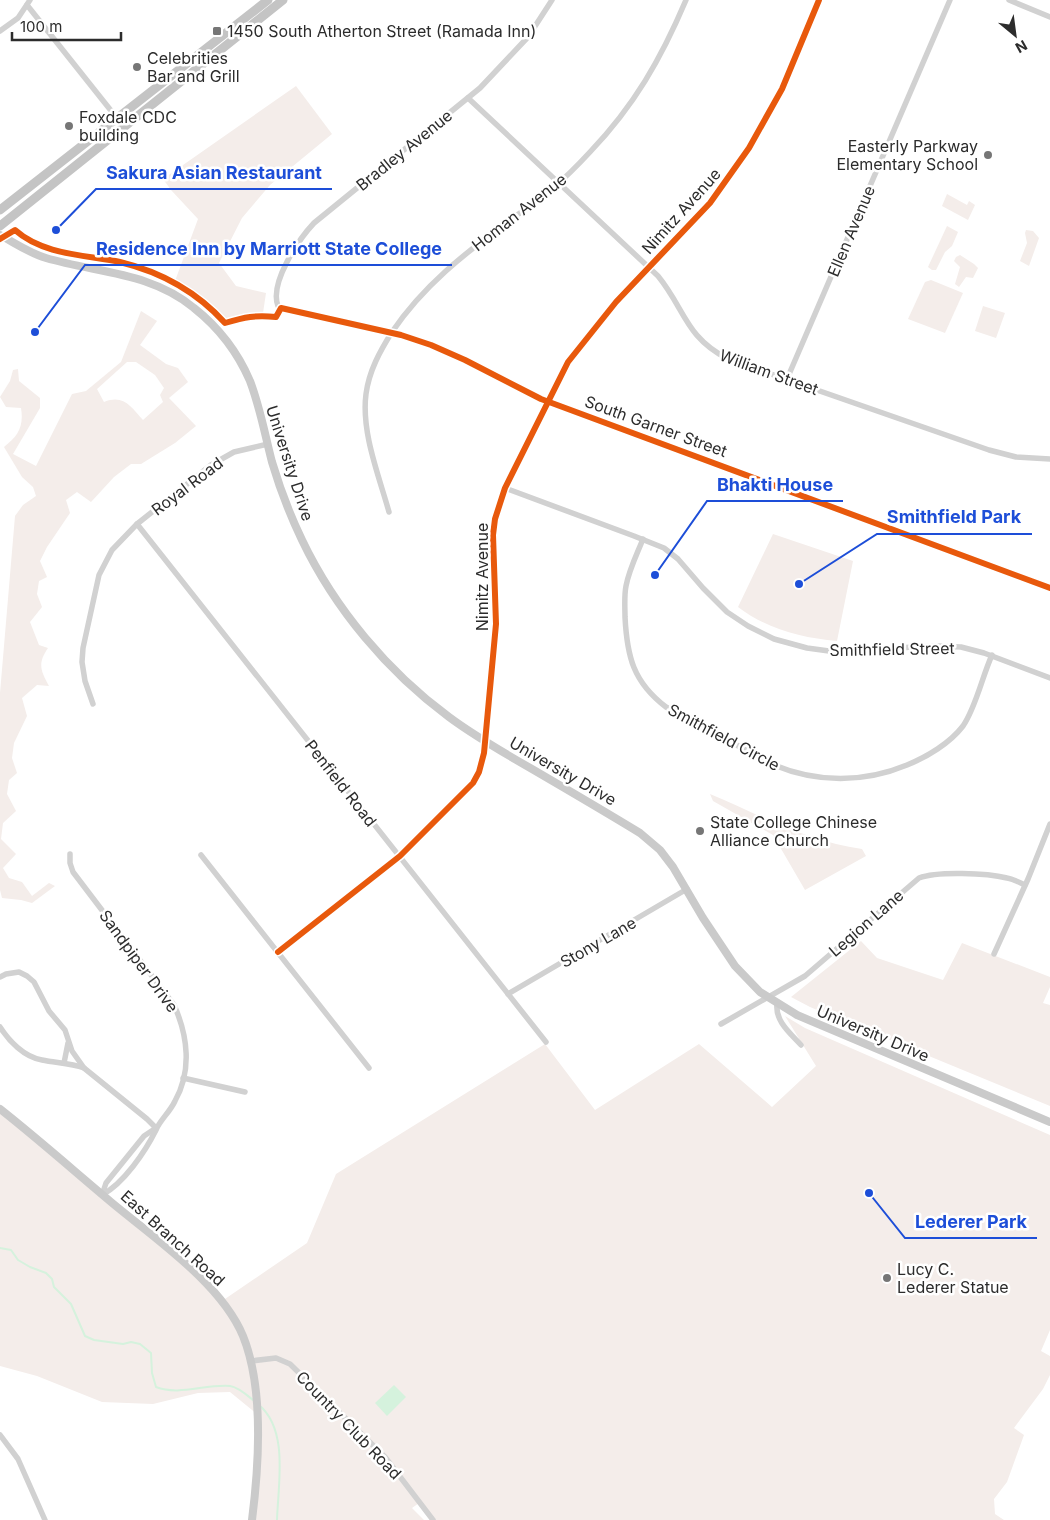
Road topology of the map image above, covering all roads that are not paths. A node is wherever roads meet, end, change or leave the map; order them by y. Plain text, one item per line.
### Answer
1 (268, 0) edge
2 (283, 0) edge
3 (552, 0) edge
4 (686, 0) edge
5 (819, 0) edge
6 (950, 0) edge
7 (1009, 0) edge
8 (28, 2) edge
9 (1050, 17) edge
10 (0, 31) edge
11 (468, 98) junction
12 (117, 118) junction
13 (124, 127) junction
14 (559, 183) junction
15 (0, 210) edge
16 (0, 226) edge
17 (0, 235) edge
18 (649, 267) junction
19 (281, 308) joint
20 (392, 334) junction
21 (787, 379) junction
22 (549, 401) junction
23 (268, 444) junction
24 (1050, 459) edge
25 (505, 488) junction
26 (389, 512) dead end
27 (137, 524) junction
28 (643, 539) junction
29 (1050, 588) edge
30 (992, 655) junction
31 (1050, 678) edge
32 (93, 704) dead end
33 (485, 742) junction
34 (1050, 824) edge
35 (70, 854) dead end
36 (201, 854) dead end
37 (400, 856) junction
38 (1025, 885) junction
39 (687, 889) junction
40 (278, 952) junction
41 (994, 954) dead end
42 (0, 977) edge
43 (508, 994) junction
44 (767, 997) junction
45 (777, 1004) junction
46 (721, 1024) dead end
47 (0, 1027) edge
48 (68, 1041) junction
49 (546, 1042) dead end
50 (801, 1045) dead end
51 (64, 1063) junction
52 (84, 1068) junction
53 (369, 1068) dead end
54 (184, 1078) junction
55 (245, 1092) dead end
56 (0, 1109) edge
57 (1050, 1122) edge
58 (156, 1128) junction
59 (102, 1195) junction
60 (251, 1361) junction
61 (0, 1435) edge
62 (45, 1520) edge
63 (252, 1520) edge
64 (433, 1520) edge

1 - 12 main road
2 - 13 main road
3 - 11 street, Bradley Avenue
4 - 14 street, Homan Avenue
5 - 18 street, Nimitz Avenue
6 - 21 street, Ellen Avenue
7 - 9 street
8 - 10 street
8 - 12 street
11 - 14 street, William Street
11 - 19 street, Bradley Avenue
12 - 13 street
12 - 15 main road
13 - 16 main road
14 - 18 street, William Street
14 - 20 street, Homan Avenue
17 - 23 main road, University Drive
18 - 21 street, William Street
18 - 22 street, Nimitz Avenue
19 - 20 street, South Garner Street
20 - 22 street, South Garner Street
20 - 26 street, Homan Avenue
21 - 24 street, William Street
22 - 25 street, Nimitz Avenue
22 - 29 street, South Garner Street
23 - 27 street, Royal Road
23 - 33 main road, University Drive
25 - 28 street, Smithfield Street
25 - 33 street, Nimitz Avenue
27 - 32 street, Royal Road
27 - 37 street, Penfield Road
28 - 30 street, Smithfield Street
28 - 30 street, Smithfield Circle
30 - 31 street, Smithfield Street
33 - 37 street, Nimitz Avenue
33 - 39 main road, University Drive
34 - 38 street
35 - 54 street, Sandpiper Drive
36 - 40 street
37 - 40 street, Nimitz Avenue
37 - 43 street, Penfield Road
38 - 41 street
38 - 44 street, Legion Lane
39 - 43 street, Stony Lane
39 - 44 main road, University Drive
40 - 53 street
42 - 48 street
43 - 49 street, Penfield Road
44 - 45 main road, University Drive
44 - 46 street, Legion Lane
45 - 50 street
45 - 57 main road, University Drive
47 - 51 street
48 - 51 street
48 - 52 street
51 - 52 street
52 - 58 street
54 - 55 street
54 - 58 street, Sandpiper Drive
56 - 59 main road, East Branch Road
58 - 59 street, Sandpiper Drive
58 - 59 street, Sandpiper Drive
59 - 60 main road, East Branch Road
60 - 63 main road, East Branch Road
60 - 64 street, Country Club Road
61 - 62 street

